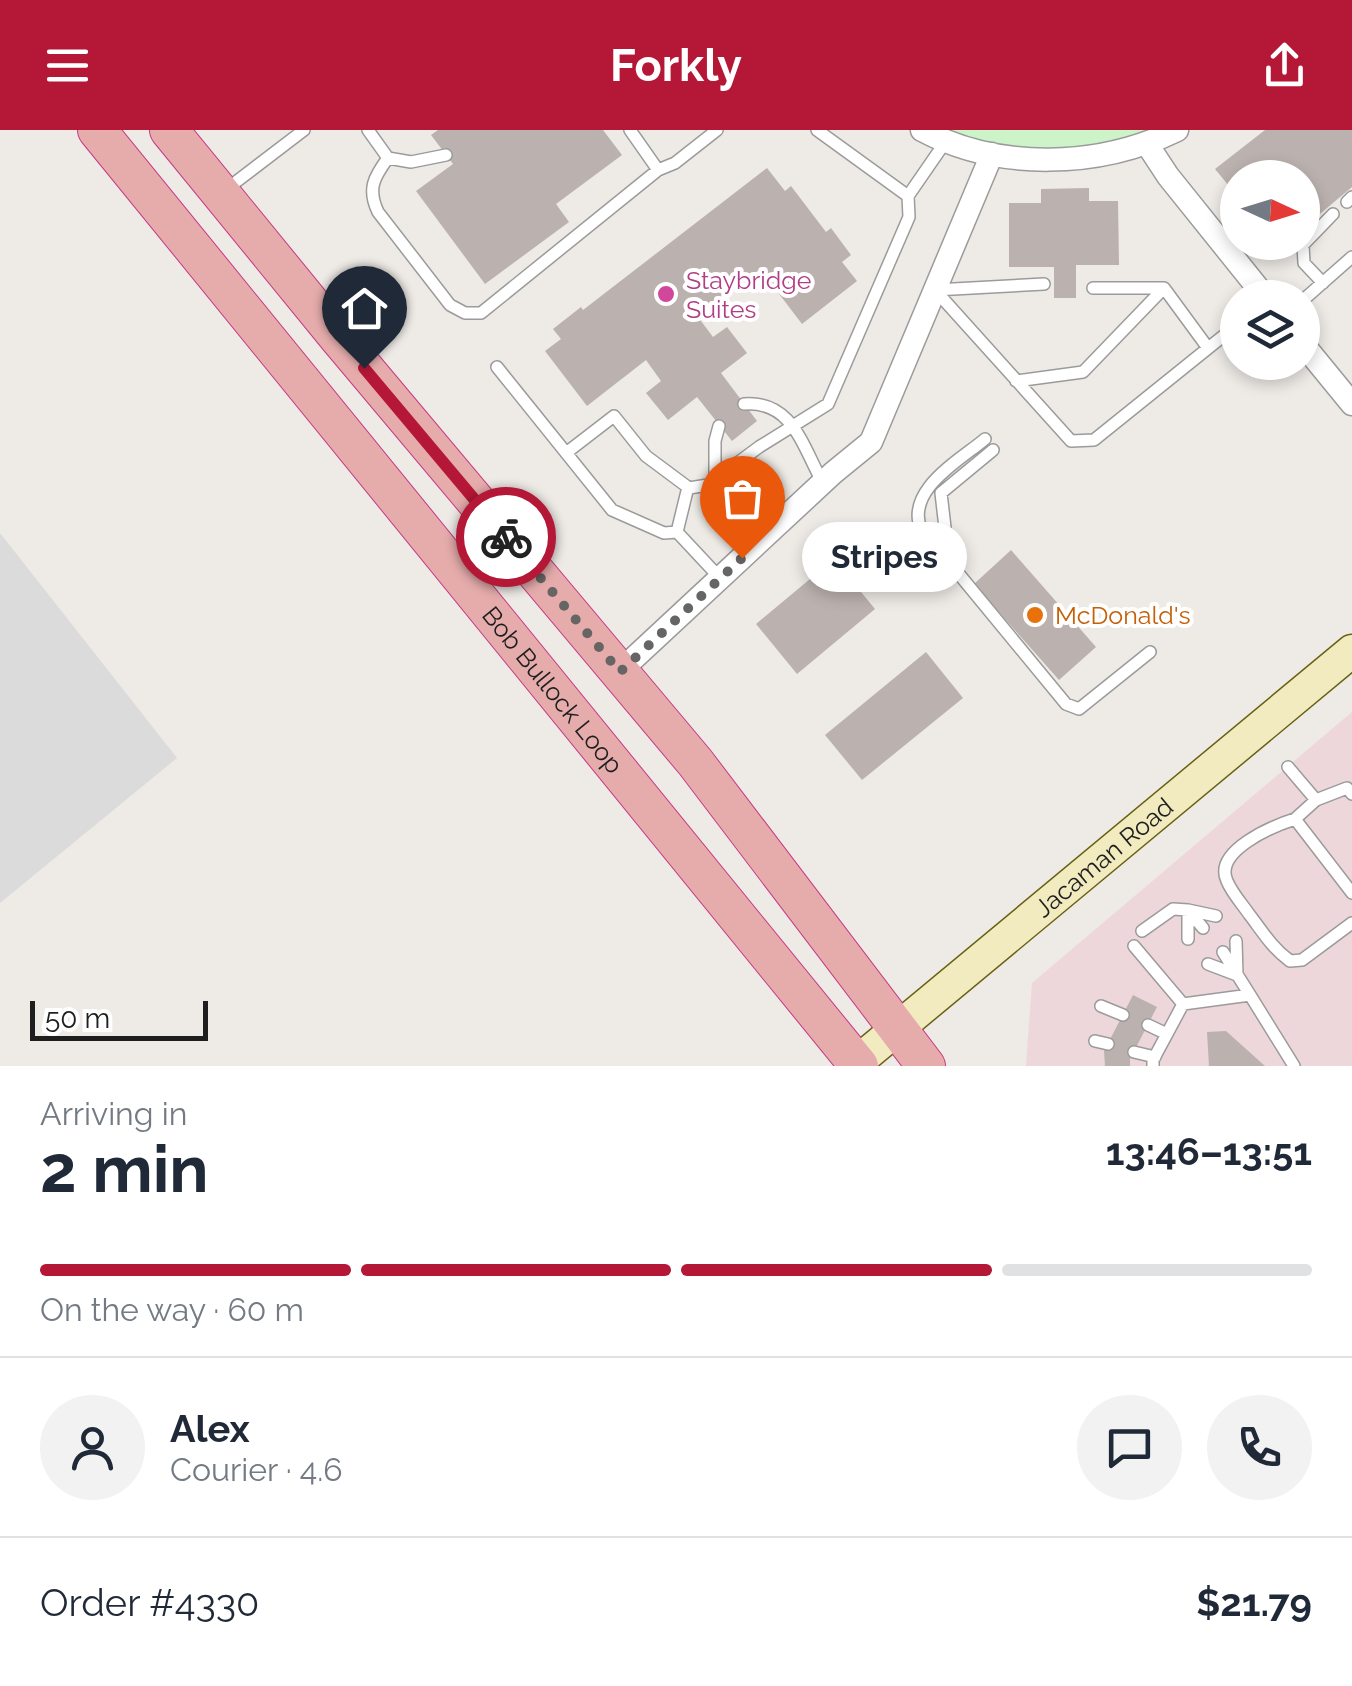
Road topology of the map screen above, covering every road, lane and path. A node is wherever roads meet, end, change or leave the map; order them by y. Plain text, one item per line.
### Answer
1 (97, 130) edge
2 (168, 130) edge
3 (304, 130) edge
4 (368, 130) edge
5 (630, 130) edge
6 (717, 130) edge
7 (817, 130) edge
8 (922, 130) edge
9 (1176, 130) edge
10 (946, 141) junction
11 (437, 142) dead end
12 (1148, 144) junction
13 (992, 154) junction
14 (446, 155) dead end
15 (428, 157) junction
16 (388, 158) junction
17 (658, 170) junction
18 (220, 194) junction
19 (908, 196) junction
20 (1332, 214) dead end
21 (1352, 257) edge
22 (1252, 280) edge
23 (1323, 283) junction
24 (1044, 284) dead end
25 (1320, 286) edge
26 (1093, 288) dead end
27 (1164, 288) junction
28 (935, 290) junction
29 (1220, 339) edge
30 (1208, 348) junction
31 (1320, 365) edge
32 (498, 367) dead end
33 (1016, 380) junction
34 (744, 404) dead end
35 (1352, 404) edge
36 (794, 424) junction
37 (719, 426) dead end
38 (985, 439) dead end
39 (993, 450) dead end
40 (566, 454) junction
41 (715, 479) junction
42 (822, 483) junction
43 (688, 487) junction
44 (678, 532) junction
45 (949, 562) junction
46 (720, 578) junction
47 (1352, 651) edge
48 (1150, 652) dead end
49 (620, 672) junction
50 (1288, 768) dead end
51 (1350, 788) edge
52 (1316, 800) junction
53 (1294, 818) junction
54 (1352, 894) edge
55 (1188, 910) junction
56 (1216, 916) dead end
57 (1352, 923) edge
58 (1203, 928) dead end
59 (1142, 932) dead end
60 (1188, 940) dead end
61 (1236, 941) dead end
62 (1134, 946) dead end
63 (1222, 952) dead end
64 (1208, 964) dead end
65 (1237, 975) junction
66 (1250, 995) junction
67 (1183, 1004) junction
68 (1101, 1006) dead end
69 (1123, 1015) dead end
70 (1148, 1025) dead end
71 (896, 1028) junction
72 (1167, 1034) junction
73 (1134, 1052) dead end
74 (1154, 1061) edge
75 (856, 1065) edge
76 (926, 1066) edge
77 (1294, 1066) edge

1 - 75 highway, Bob Bullock Loop
2 - 18 highway
3 - 18 lane
4 - 16 lane
5 - 17 lane
6 - 17 lane
7 - 19 lane
8 - 10 street
9 - 12 street
10 - 13 street
10 - 19 lane
11 - 15 lane
12 - 13 street
12 - 22 street
13 - 28 street
14 - 15 lane
15 - 16 lane
16 - 17 lane
18 - 49 highway
19 - 36 lane
20 - 23 lane
21 - 23 lane
23 - 25 lane
24 - 28 lane
26 - 27 lane
27 - 30 lane
27 - 33 lane
28 - 33 lane
28 - 42 street
29 - 30 lane
30 - 33 lane
31 - 35 street
32 - 40 lane
34 - 36 lane
36 - 41 lane
36 - 42 lane
37 - 41 lane
38 - 45 lane
39 - 45 lane
40 - 43 lane
40 - 44 lane
41 - 43 lane
42 - 46 street
43 - 44 lane
44 - 46 lane
45 - 48 lane
46 - 49 street
47 - 71 main road, Jacaman Road
49 - 71 highway
50 - 52 lane
51 - 52 lane
52 - 53 lane
53 - 54 lane
53 - 57 lane
55 - 56 lane
55 - 58 lane
55 - 59 lane
55 - 60 lane
61 - 65 lane
62 - 67 lane
63 - 65 lane
64 - 65 lane
65 - 66 lane
66 - 67 lane
66 - 77 lane
67 - 72 lane
68 - 69 lane
70 - 72 lane
71 - 75 main road, Jacaman Road
71 - 76 highway
72 - 74 lane
73 - 74 lane

